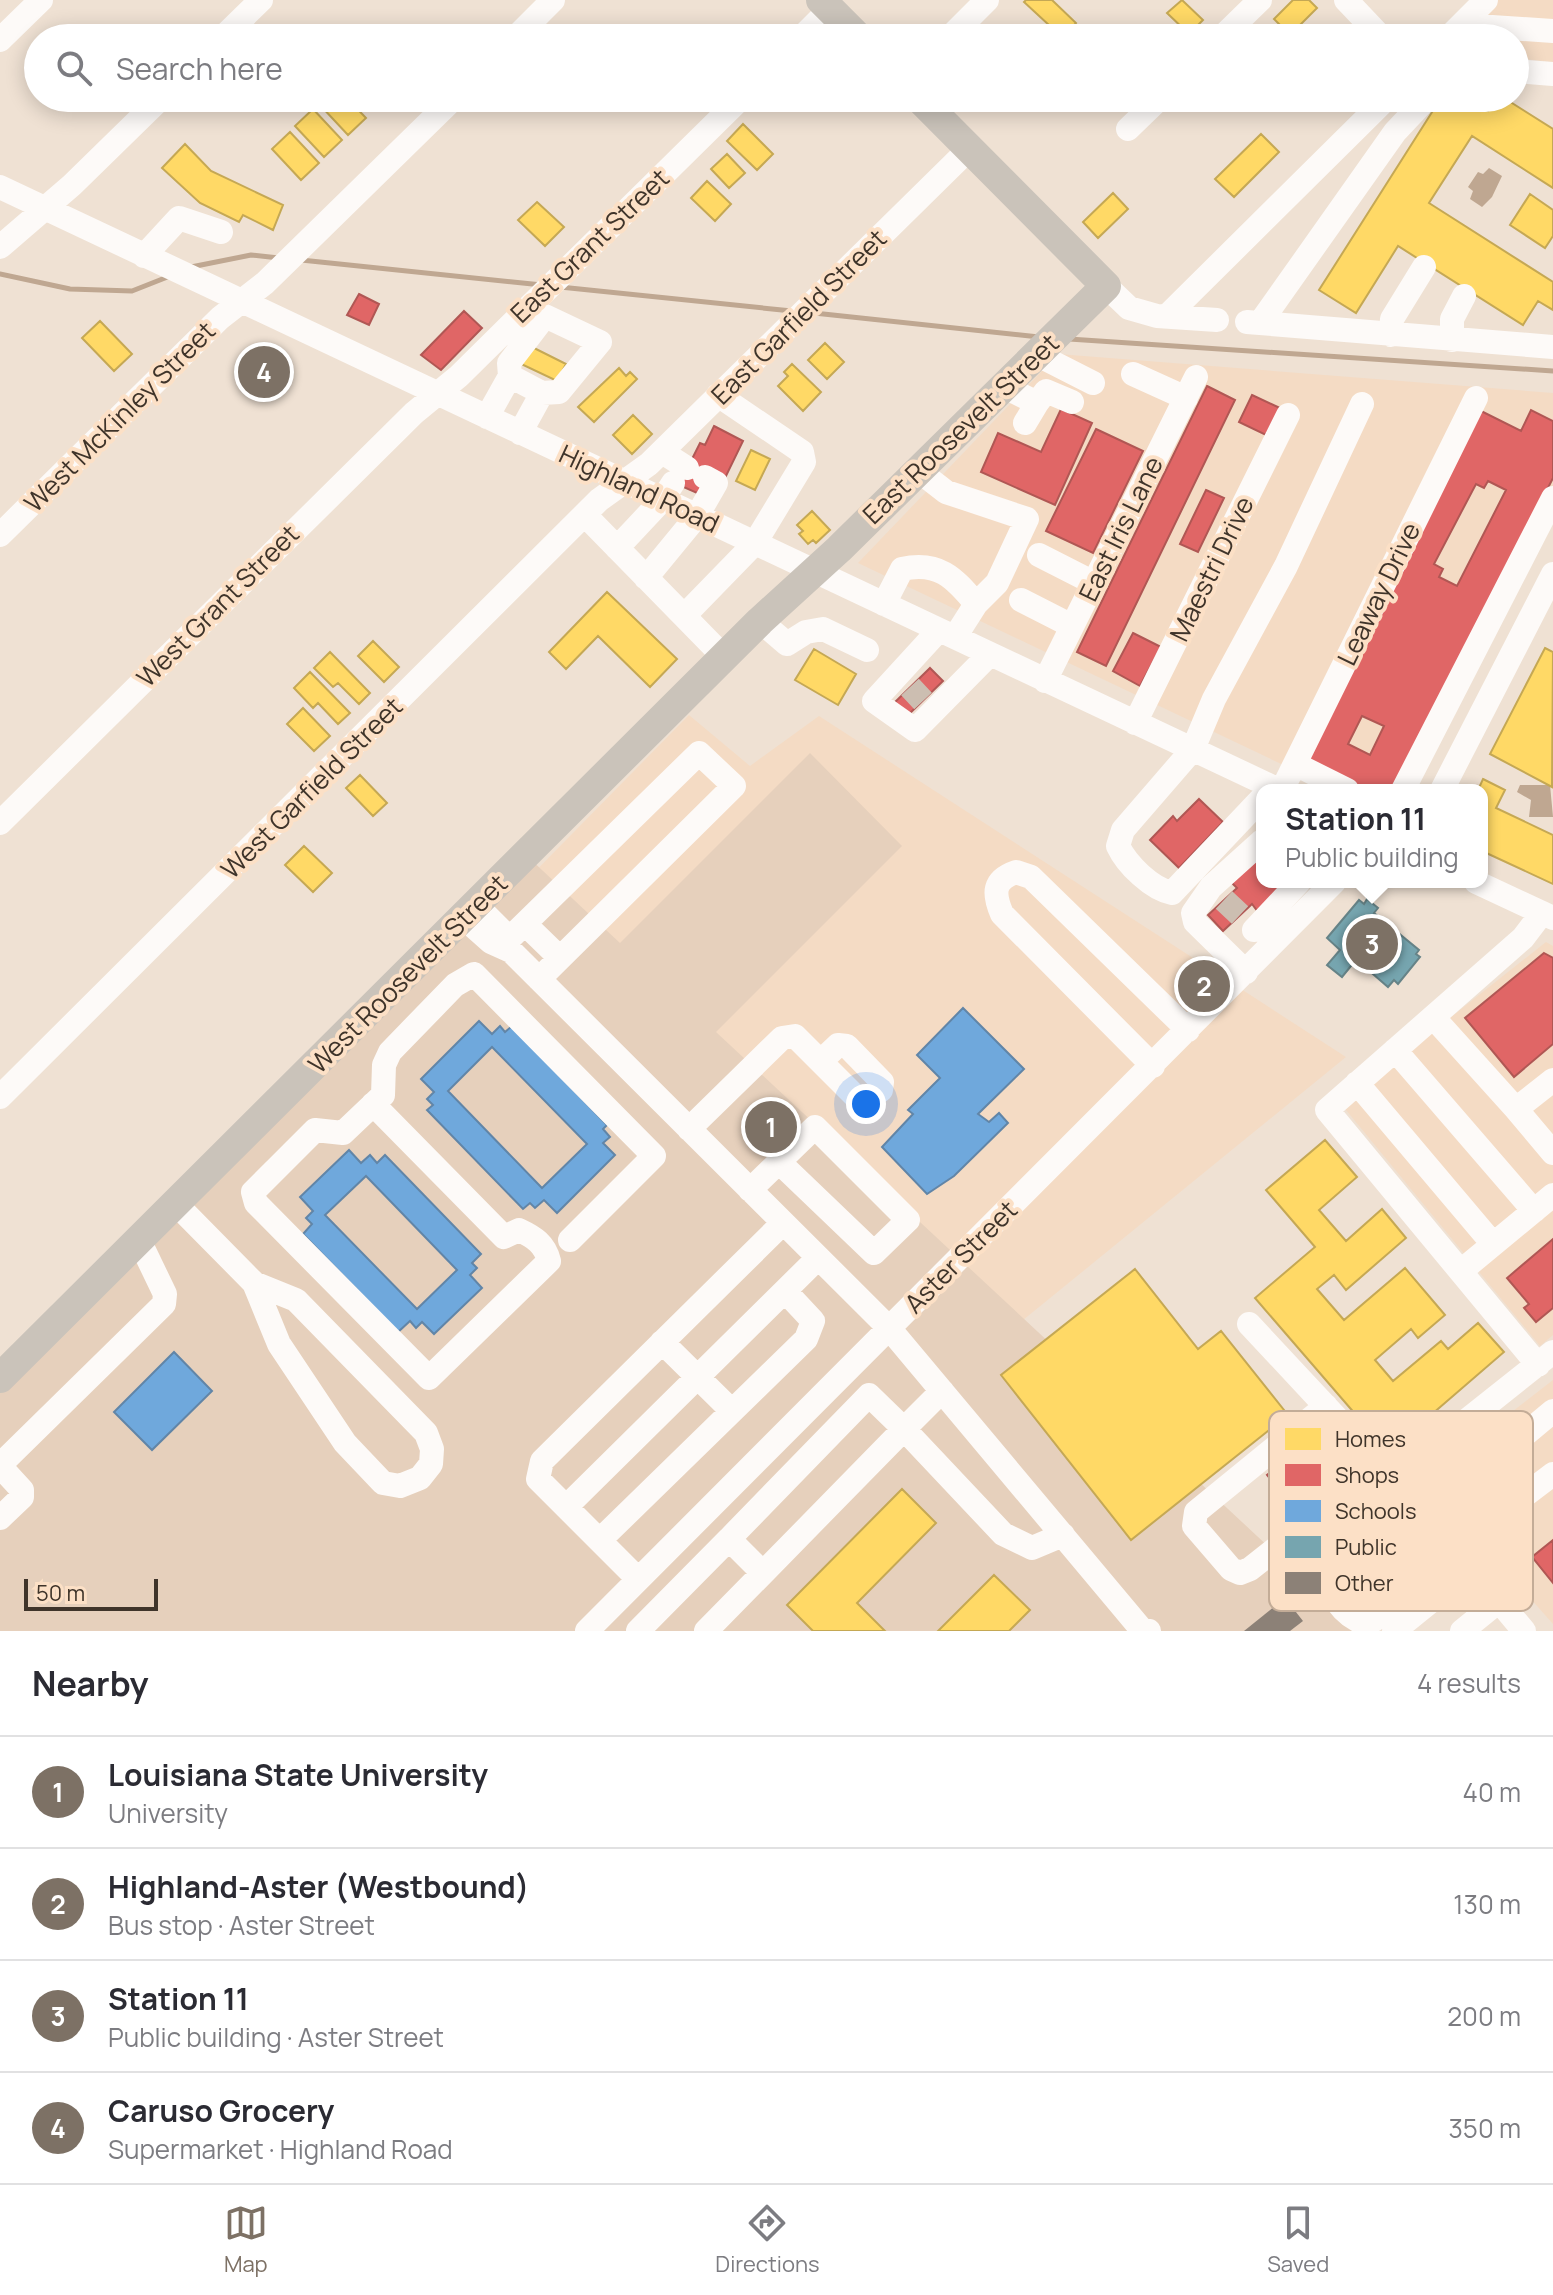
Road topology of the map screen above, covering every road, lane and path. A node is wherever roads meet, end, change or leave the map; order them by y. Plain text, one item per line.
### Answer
1 (41, 0) edge
2 (261, 0) edge
3 (553, 0) edge
4 (987, 0) edge
5 (1260, 0) edge
6 (1346, 0) edge
7 (1486, 0) edge
8 (826, 4) edge
9 (236, 24) edge
10 (529, 24) edge
11 (811, 24) edge
12 (845, 24) edge
13 (963, 24) edge
14 (1235, 24) edge
15 (1369, 24) edge
16 (1462, 24) edge
17 (1529, 31) edge
18 (1553, 31) edge
19 (0, 40) edge
20 (1529, 72) edge
21 (1553, 74) edge
22 (146, 112) edge
23 (440, 112) edge
24 (727, 112) edge
25 (933, 112) edge
26 (1146, 112) edge
27 (1373, 112) edge
28 (1414, 112) edge
29 (1128, 129) dead end
30 (969, 149) junction
31 (0, 187) edge
32 (44, 208) junction
33 (221, 232) dead end
34 (5, 236) edge
35 (139, 253) junction
36 (1424, 267) dead end
37 (231, 296) junction
38 (1464, 296) dead end
39 (1096, 297) junction
40 (1167, 316) junction
41 (1217, 320) dead end
42 (1391, 335) junction
43 (1452, 340) junction
44 (486, 347) junction
45 (1553, 347) edge
46 (1038, 355) junction
47 (509, 370) junction
48 (1133, 374) dead end
49 (1093, 383) dead end
50 (1005, 387) junction
51 (439, 393) junction
52 (542, 393) junction
53 (718, 395) junction
54 (1476, 398) dead end
55 (1072, 402) dead end
56 (1362, 404) dead end
57 (1288, 415) dead end
58 (487, 417) junction
59 (520, 433) junction
60 (662, 452) junction
61 (919, 471) junction
62 (625, 482) junction
63 (688, 487) junction
64 (1553, 498) edge
65 (586, 516) junction
66 (0, 535) edge
67 (755, 543) junction
68 (617, 548) junction
69 (1039, 555) dead end
70 (815, 571) junction
71 (1553, 574) edge
72 (646, 578) junction
73 (1094, 583) junction
74 (1021, 600) dead end
75 (884, 604) junction
76 (976, 604) junction
77 (1544, 615) edge
78 (684, 616) junction
79 (760, 621) junction
80 (1072, 626) junction
81 (947, 634) junction
82 (867, 650) dead end
83 (990, 654) junction
84 (725, 658) junction
85 (1045, 681) junction
86 (1135, 723) junction
87 (1193, 749) junction
88 (1295, 764) junction
89 (1260, 784) edge
90 (1279, 784) edge
91 (1338, 784) edge
92 (1406, 784) edge
93 (1445, 784) edge
94 (1256, 809) edge
95 (0, 823) edge
96 (1256, 861) edge
97 (1289, 888) edge
98 (1317, 888) edge
99 (1488, 888) edge
100 (471, 912) junction
101 (1240, 916) junction
102 (1548, 916) edge
103 (509, 940) junction
104 (560, 958) junction
105 (1246, 972) junction
106 (474, 974) junction
107 (539, 979) junction
108 (1433, 1017) junction
109 (1188, 1030) junction
110 (1395, 1050) junction
111 (821, 1061) dead end
112 (1153, 1066) junction
113 (1553, 1080) edge
114 (1357, 1083) junction
115 (0, 1097) edge
116 (373, 1104) junction
117 (1516, 1109) junction
118 (689, 1129) junction
119 (1553, 1153) edge
120 (779, 1162) junction
121 (750, 1190) junction
122 (1544, 1203) edge
123 (176, 1204) junction
124 (783, 1223) junction
125 (139, 1240) junction
126 (570, 1240) dead end
127 (1493, 1244) junction
128 (818, 1258) junction
129 (1461, 1271) junction
130 (254, 1283) junction
131 (785, 1291) junction
132 (1249, 1324) dead end
133 (889, 1328) junction
134 (662, 1342) junction
135 (1547, 1360) edge
136 (0, 1378) edge
137 (697, 1378) junction
138 (942, 1391) junction
139 (1326, 1406) junction
140 (732, 1411) junction
141 (1320, 1411) edge
142 (1331, 1411) edge
143 (1480, 1411) edge
144 (1553, 1411) edge
145 (1533, 1428) edge
146 (904, 1429) junction
147 (1269, 1452) edge
148 (0, 1466) edge
149 (1553, 1474) edge
150 (1533, 1489) edge
151 (566, 1507) junction
152 (0, 1518) edge
153 (1063, 1535) junction
154 (729, 1539) junction
155 (600, 1540) junction
156 (1269, 1554) edge
157 (763, 1573) junction
158 (638, 1579) junction
159 (1346, 1611) edge
160 (1387, 1611) edge
161 (1414, 1611) edge
162 (1487, 1611) edge
163 (1507, 1611) edge
164 (587, 1631) edge
165 (638, 1631) edge
166 (706, 1631) edge
167 (1144, 1631) edge
168 (1394, 1631) edge
169 (1462, 1631) edge
170 (1524, 1631) edge

1 - 19 street
2 - 9 street
3 - 10 street
4 - 13 street
5 - 14 street
6 - 15 street
7 - 16 street
8 - 11 street
8 - 12 main road
17 - 18 street
20 - 21 street
22 - 32 street
23 - 37 street, West McKinley Street
24 - 44 street, East Grant Street
25 - 30 main road
26 - 29 street
27 - 40 street
28 - 42 street
30 - 39 main road
30 - 53 street, East Garfield Street
31 - 32 street, Highland Road
32 - 34 street
32 - 35 street, Highland Road
33 - 35 street
35 - 37 street, Highland Road
36 - 42 street
37 - 51 street, Highland Road
37 - 66 street, West McKinley Street
38 - 43 street
39 - 40 street
39 - 46 main road, East Roosevelt Street
40 - 41 street
42 - 43 street
43 - 45 street
44 - 47 street
44 - 51 street, East Grant Street
46 - 49 street
46 - 50 main road, East Roosevelt Street
47 - 52 street
47 - 52 street
47 - 58 street
48 - 73 street, East Iris Lane
50 - 55 street
50 - 61 main road, East Roosevelt Street
51 - 58 street, Highland Road
51 - 95 street, West Grant Street
52 - 59 street
53 - 60 street, East Garfield Street
53 - 67 street
54 - 88 street, Leaway Drive
56 - 87 street
57 - 86 street, Maestri Drive
58 - 59 street, Highland Road
59 - 62 street, Highland Road
60 - 62 street, East Garfield Street
60 - 63 street
61 - 70 main road, East Roosevelt Street
61 - 76 street
62 - 63 street, Highland Road
62 - 65 street, West Garfield Street
63 - 67 street, Highland Road
63 - 68 street
63 - 72 street
64 - 92 street
65 - 68 street
65 - 115 street, West Garfield Street
67 - 70 street, Highland Road
67 - 78 street
68 - 72 street
69 - 73 street
70 - 75 street, Highland Road
70 - 79 main road, West Roosevelt Street
71 - 77 street
72 - 78 street
73 - 80 street, East Iris Lane
74 - 80 street
75 - 76 street
75 - 81 street, Highland Road
76 - 81 street
77 - 93 street
78 - 84 street
79 - 82 street
79 - 84 main road, West Roosevelt Street
80 - 85 street, East Iris Lane
81 - 83 street, Highland Road
81 - 83 street
83 - 85 street, Highland Road
84 - 100 main road, West Roosevelt Street
85 - 86 street, Highland Road
86 - 87 street, Highland Road
87 - 89 street, Highland Road
87 - 94 street, Leaway Drive
88 - 90 street, Leaway Drive
88 - 91 street
96 - 101 street
97 - 101 street
98 - 101 street, Aster Street
99 - 102 street
100 - 103 street
100 - 123 main road, West Roosevelt Street
101 - 105 street, Aster Street
101 - 105 street
102 - 108 street
103 - 104 street
103 - 104 street
103 - 106 street
103 - 107 street
104 - 107 street
105 - 109 street, Aster Street
106 - 116 street
106 - 126 street
107 - 118 street
108 - 110 street
108 - 117 street
109 - 112 street, Aster Street
109 - 112 street
110 - 114 street
110 - 122 street
111 - 118 street
112 - 133 street, Aster Street
113 - 117 street
114 - 127 street
114 - 129 street
116 - 116 street
117 - 119 street
118 - 121 street
120 - 120 street
120 - 121 street
121 - 124 street
122 - 127 street
123 - 125 main road, West Roosevelt Street
123 - 130 street
124 - 128 street
124 - 134 street
125 - 136 main road, West Roosevelt Street
125 - 148 street
127 - 129 street
128 - 131 street
128 - 133 street
129 - 135 street
130 - 130 street
131 - 137 street
131 - 140 street
132 - 139 street
133 - 138 street
133 - 158 street, Aster Street
134 - 137 street
134 - 151 street
135 - 143 street
137 - 140 street
137 - 151 street
138 - 146 street
138 - 153 street
139 - 141 street
139 - 142 street
140 - 155 street
144 - 145 street
146 - 153 street
146 - 154 street
146 - 157 street
147 - 156 street
148 - 152 street
149 - 150 street
151 - 155 street
153 - 167 street
154 - 157 street
154 - 165 street
155 - 158 street
157 - 166 street
158 - 164 street, Aster Street
159 - 160 street
161 - 168 street
162 - 169 street
163 - 170 street

